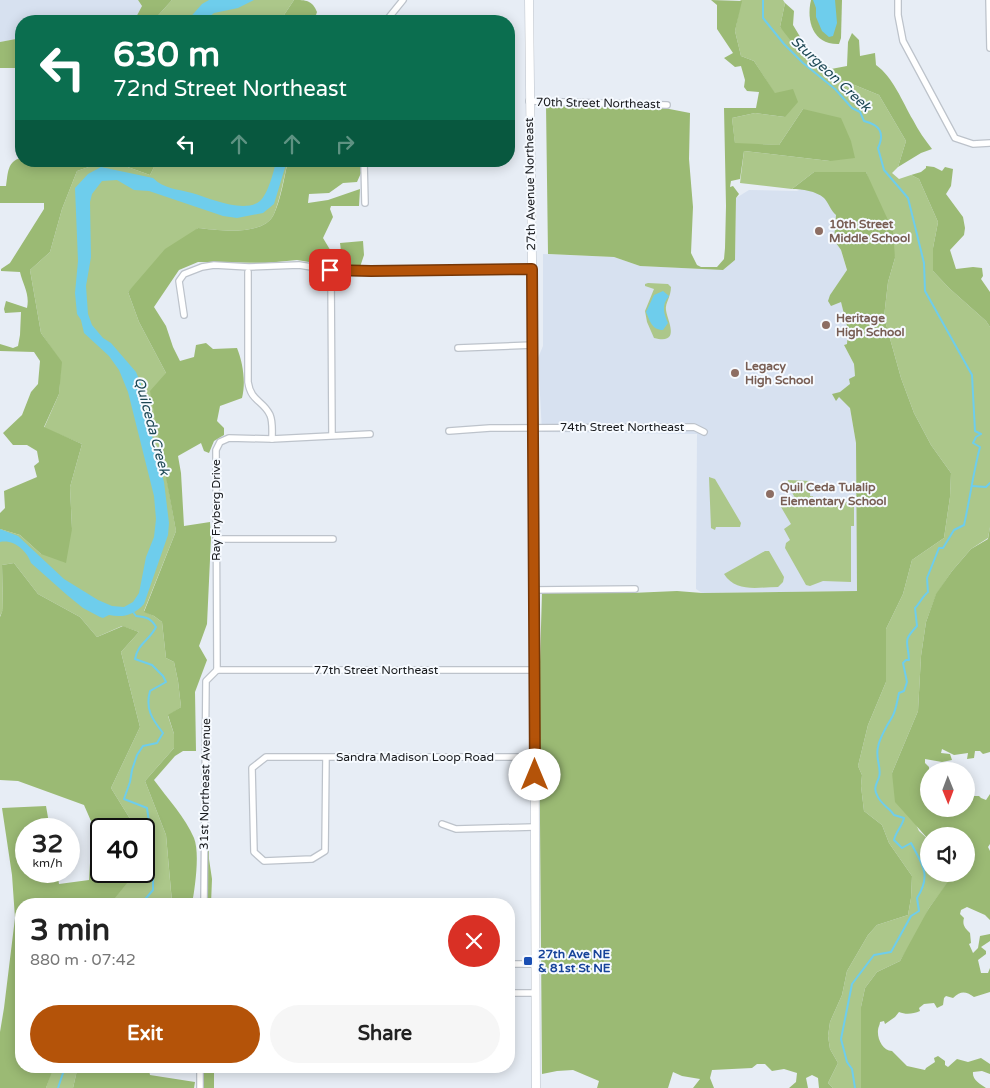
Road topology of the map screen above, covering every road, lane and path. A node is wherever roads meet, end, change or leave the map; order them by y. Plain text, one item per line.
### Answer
1 (403, 0) edge
2 (529, 0) edge
3 (898, 0) edge
4 (989, 0) edge
5 (391, 15) edge
6 (990, 48) edge
7 (529, 101) junction
8 (666, 105) dead end
9 (990, 143) edge
10 (364, 167) edge
11 (365, 203) dead end
12 (532, 269) junction
13 (248, 272) dead end
14 (331, 274) dead end
15 (184, 315) dead end
16 (533, 345) junction
17 (458, 348) dead end
18 (533, 428) junction
19 (449, 431) dead end
20 (704, 432) dead end
21 (370, 434) dead end
22 (332, 436) junction
23 (272, 439) junction
24 (216, 539) junction
25 (333, 539) dead end
26 (534, 590) junction
27 (635, 590) dead end
28 (217, 670) junction
29 (534, 670) junction
30 (326, 757) junction
31 (535, 758) junction
32 (442, 824) dead end
33 (534, 827) junction
34 (204, 898) edge
35 (515, 964) edge
36 (536, 964) junction
37 (515, 993) edge
38 (536, 993) junction
39 (200, 1073) edge
40 (200, 1088) edge
41 (536, 1088) edge

1 - 5 street
2 - 7 street, 27th Avenue Northeast
3 - 9 street
4 - 6 street
7 - 8 street, 70th Street Northeast
7 - 12 street, 27th Avenue Northeast
10 - 11 street
12 - 15 street
12 - 16 street, 27th Avenue Northeast
13 - 23 street
14 - 22 street
16 - 17 street
16 - 18 street, 27th Avenue Northeast
18 - 19 street, 74th Street Northeast
18 - 20 street, 74th Street Northeast
18 - 26 street, 27th Avenue Northeast
21 - 22 street, Ray Fryberg Drive
22 - 23 street, Ray Fryberg Drive
23 - 24 street, Ray Fryberg Drive
24 - 25 street
24 - 28 street, Ray Fryberg Drive
26 - 27 street
26 - 29 street, 27th Avenue Northeast
28 - 29 street, 77th Street Northeast
28 - 34 street, 31st Northeast Avenue
29 - 31 street, 27th Avenue Northeast
30 - 30 street, Sandra Madison Loop Road
30 - 31 street, Sandra Madison Loop Road
31 - 33 street, 27th Avenue Northeast
32 - 33 street
33 - 36 street, 27th Avenue Northeast
35 - 36 street
36 - 38 street, 27th Avenue Northeast
37 - 38 street
38 - 41 street, 27th Avenue Northeast
39 - 40 street

